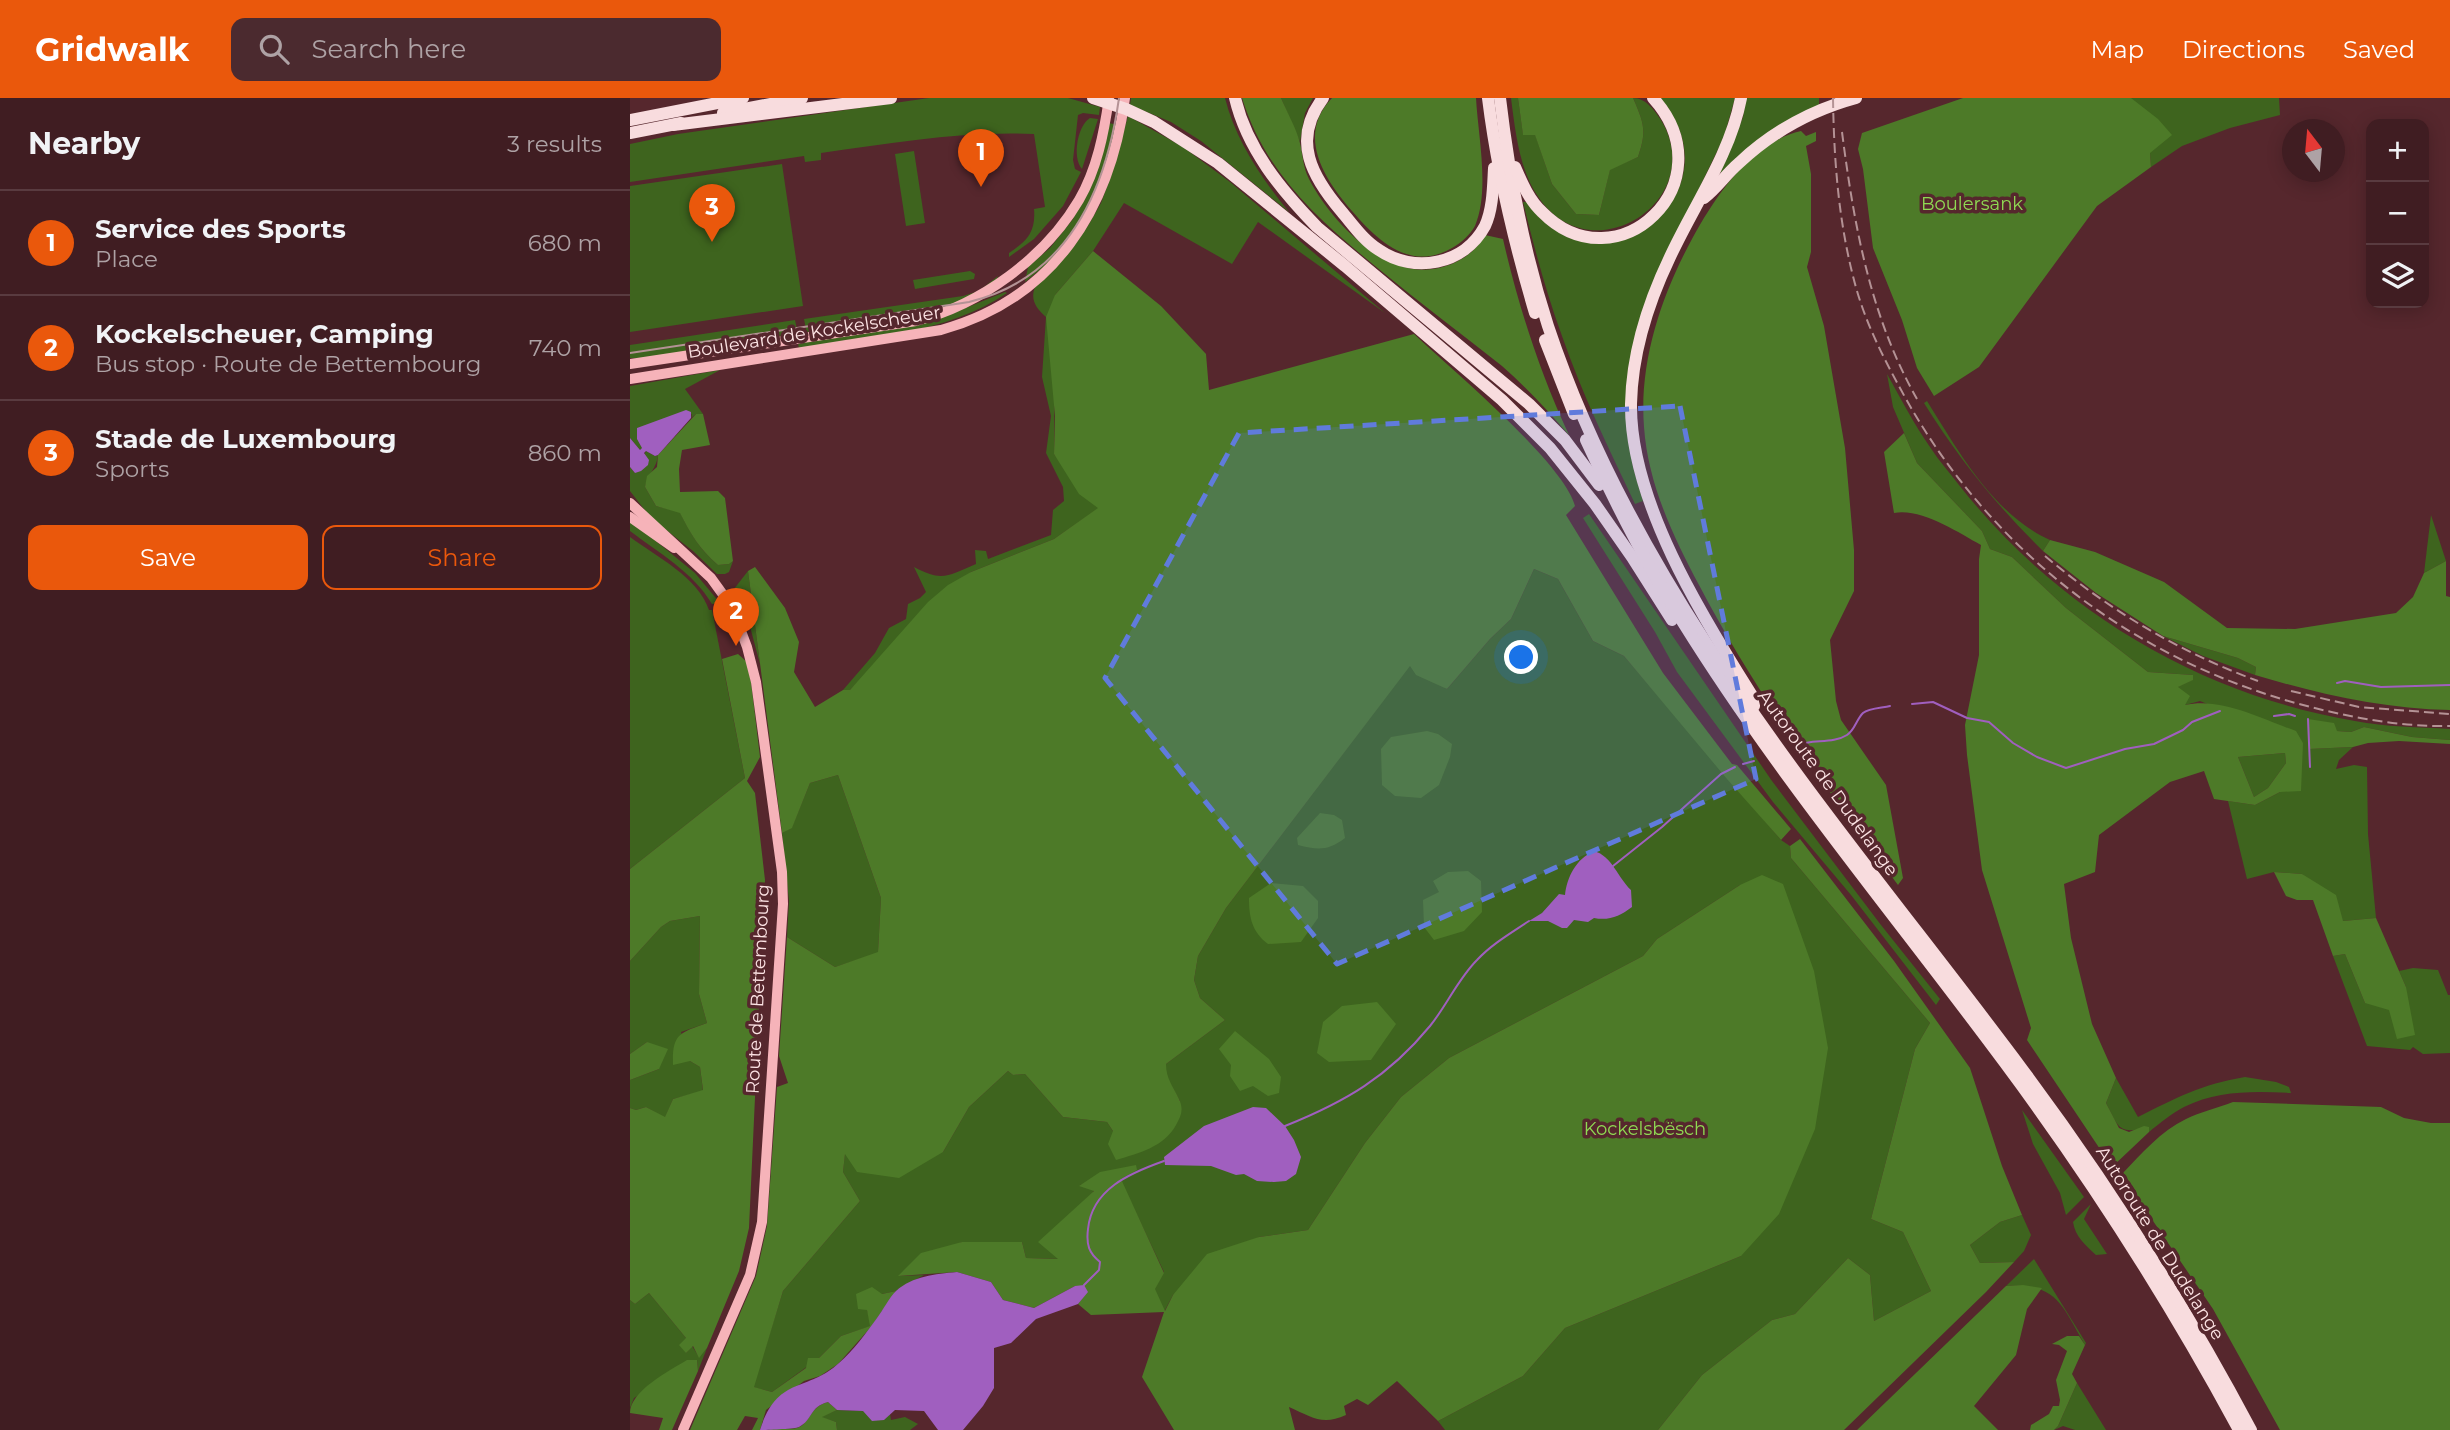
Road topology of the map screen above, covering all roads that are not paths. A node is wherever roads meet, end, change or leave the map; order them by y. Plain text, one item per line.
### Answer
1 (743, 98) edge
2 (802, 98) edge
3 (891, 98) edge
4 (1093, 98) edge
5 (1109, 98) edge
6 (1125, 98) edge
7 (1235, 98) edge
8 (1323, 98) edge
9 (1488, 98) edge
10 (1500, 98) edge
11 (1653, 98) edge
12 (1741, 98) edge
13 (1852, 99) edge
14 (630, 120) edge
15 (673, 125) junction
16 (630, 134) edge
17 (1500, 147) junction
18 (1698, 203) junction
19 (630, 364) edge
20 (630, 379) edge
21 (630, 503) edge
22 (630, 517) edge
23 (688, 557) junction
24 (1649, 566) junction
25 (1694, 640) junction
26 (1757, 716) junction
27 (683, 1430) edge
28 (2239, 1430) edge
29 (2251, 1430) edge

1 - 14 highway
2 - 15 highway
3 - 15 highway
4 - 25 highway
5 - 19 main road, Boulevard de Kockelscheuer
6 - 20 main road, Boulevard de Kockelscheuer
7 - 24 highway
8 - 17 highway
9 - 17 highway, Autoroute de Dudelange
10 - 17 highway, Autoroute de Dudelange
11 - 17 highway
12 - 18 highway
13 - 18 highway
15 - 16 highway
17 - 24 highway, Autoroute de Dudelange
17 - 26 highway, Autoroute de Dudelange
18 - 26 highway
21 - 23 main road, Route de Bettembourg
22 - 23 main road, Route de Bettembourg
23 - 27 main road, Route de Bettembourg
24 - 25 highway, Autoroute de Dudelange
25 - 28 highway, Autoroute de Dudelange
26 - 29 highway, Autoroute de Dudelange

